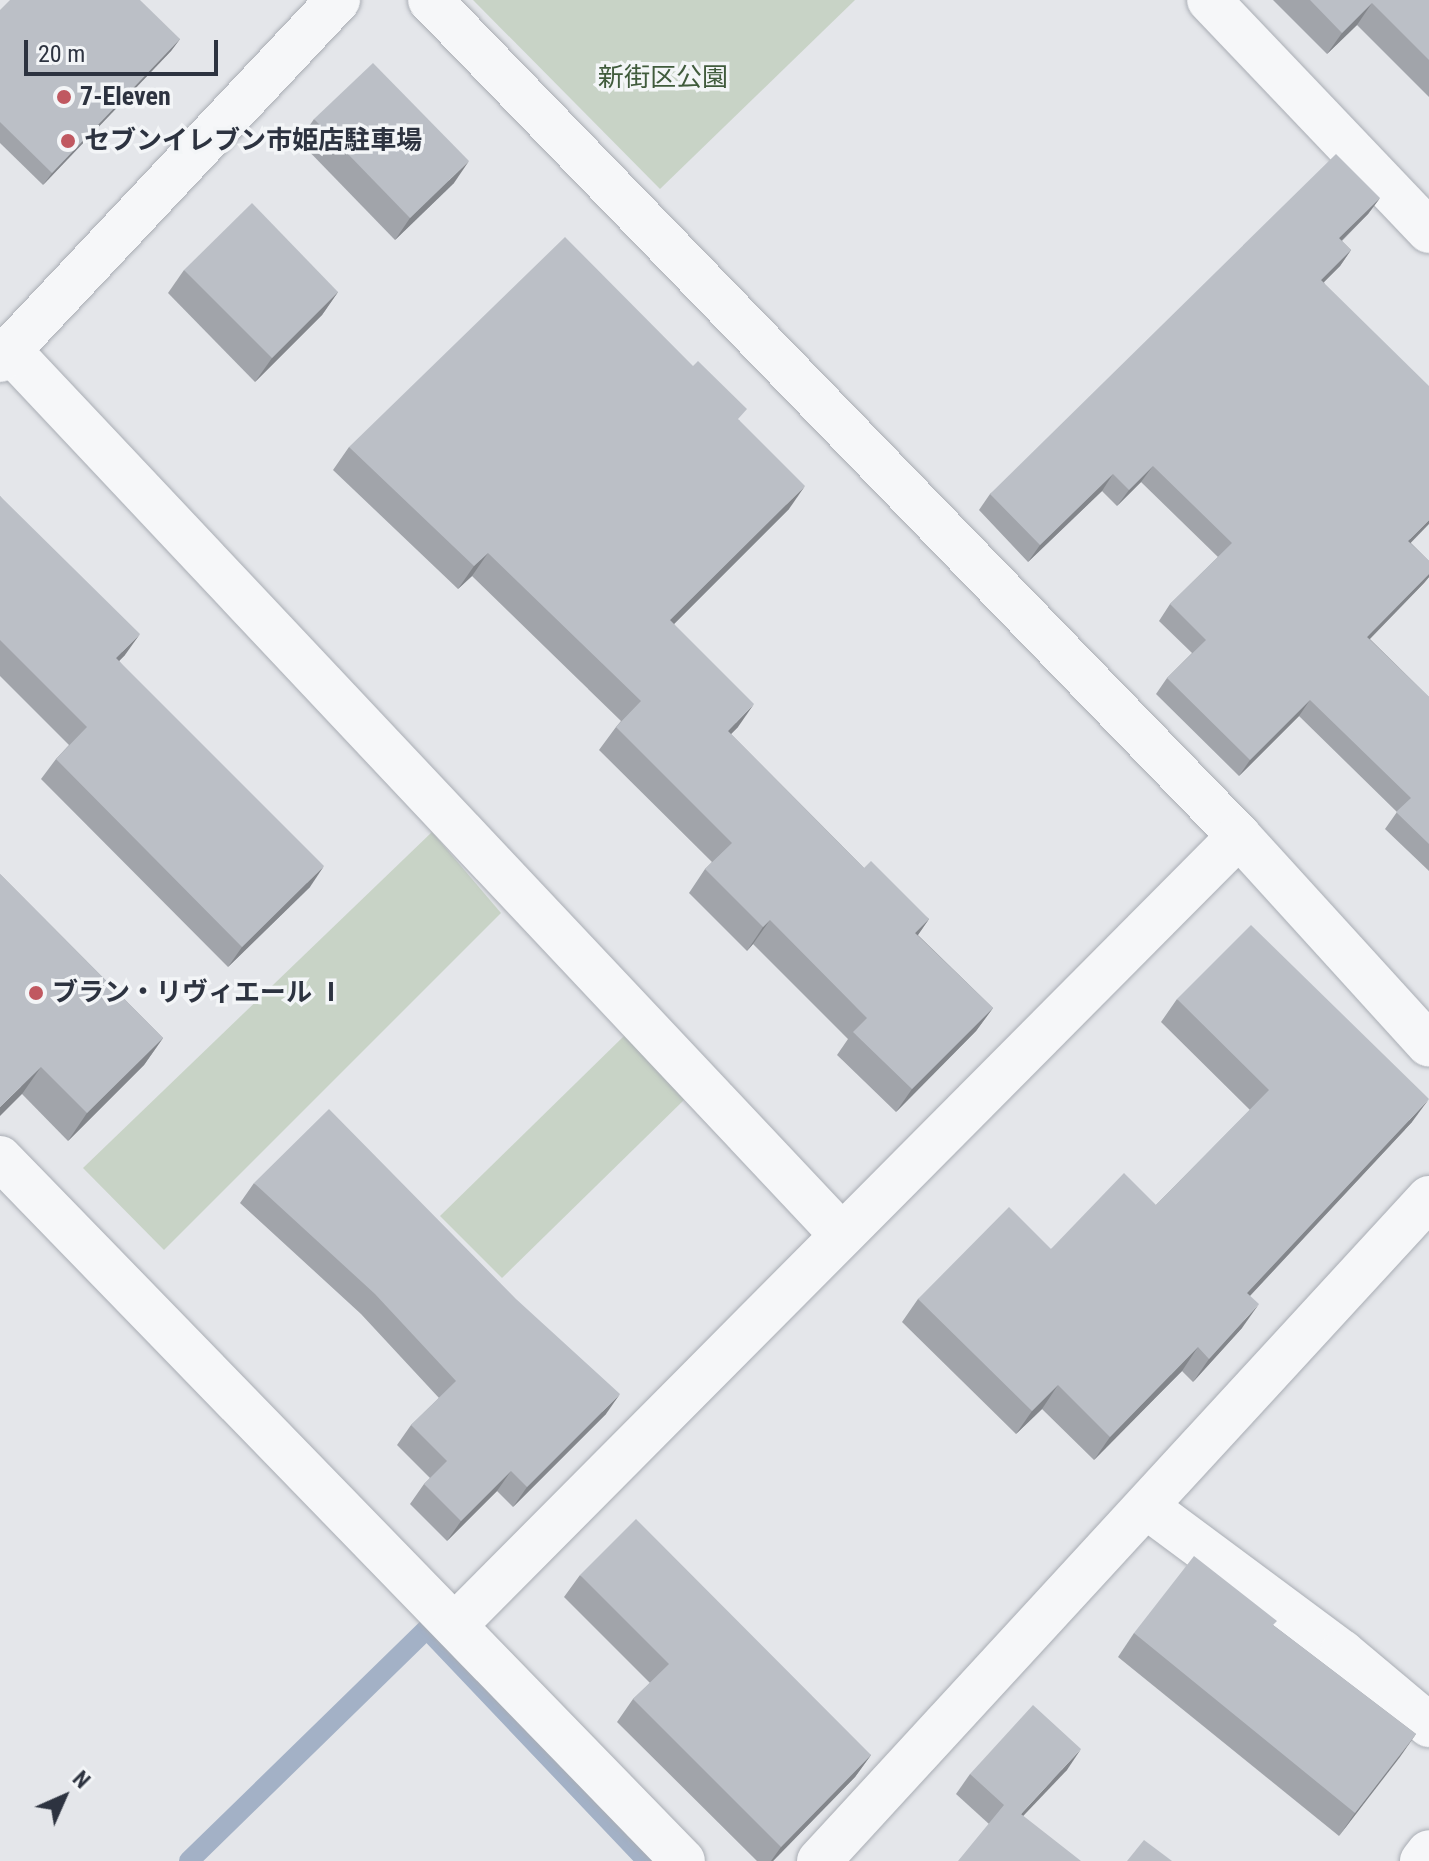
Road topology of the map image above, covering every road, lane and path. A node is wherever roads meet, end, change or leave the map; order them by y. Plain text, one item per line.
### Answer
1 (338, 0) edge
2 (430, 0) edge
3 (1209, 0) edge
4 (1429, 231) edge
5 (5, 356) edge
6 (1239, 836) junction
7 (1429, 1045) edge
8 (0, 1158) edge
9 (1429, 1198) edge
10 (842, 1235) junction
11 (1148, 1508) junction
12 (455, 1625) junction
13 (1429, 1725) edge
14 (1429, 1852) edge
15 (683, 1861) edge
16 (819, 1861) edge
17 (1422, 1861) edge

1 - 5 street
2 - 6 street
3 - 4 street
5 - 10 street
6 - 7 street
6 - 10 street
8 - 12 street
9 - 11 street
10 - 12 street
11 - 13 street
11 - 16 street
12 - 15 street
14 - 17 street

